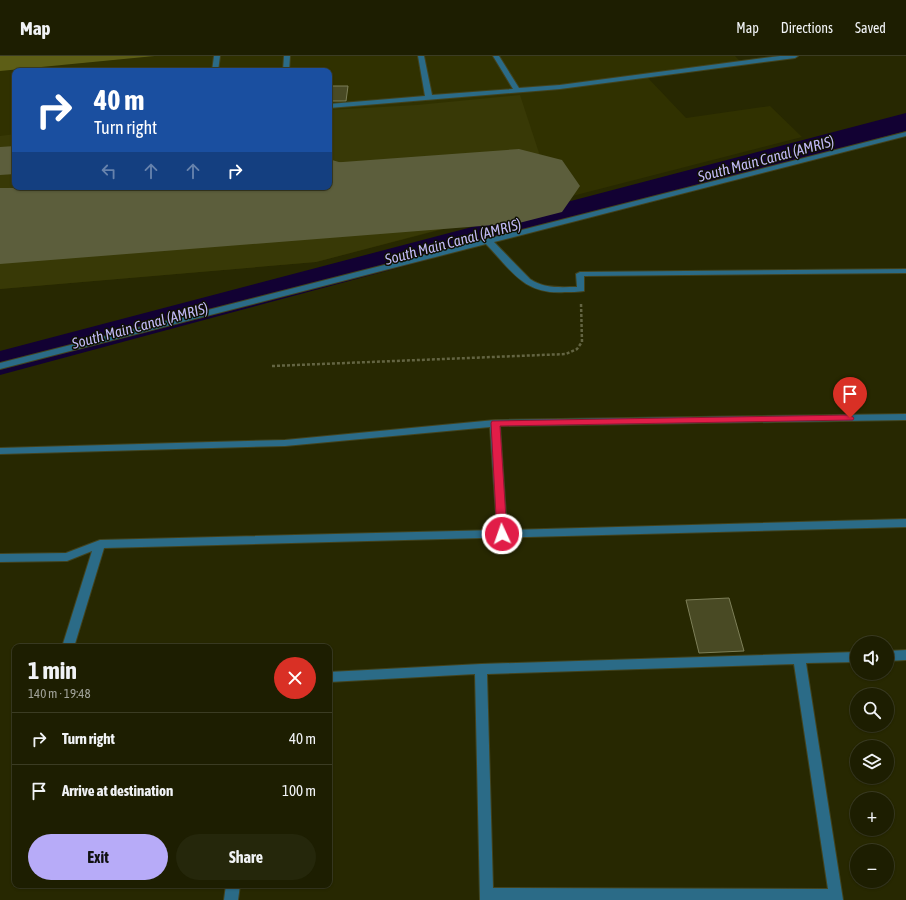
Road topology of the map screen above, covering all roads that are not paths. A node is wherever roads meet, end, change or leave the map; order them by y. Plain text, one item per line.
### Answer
1 (217, 56) edge
2 (287, 56) edge
3 (421, 56) edge
4 (496, 56) edge
5 (754, 56) edge
6 (795, 56) edge
7 (759, 62) junction
8 (215, 68) edge
9 (286, 68) edge
10 (517, 90) junction
11 (429, 98) junction
12 (332, 106) edge
13 (906, 134) edge
14 (489, 242) junction
15 (906, 271) edge
16 (0, 366) edge
17 (906, 417) edge
18 (496, 423) junction
19 (0, 451) edge
20 (906, 523) edge
21 (502, 534) junction
22 (100, 544) junction
23 (0, 558) edge
24 (69, 644) edge
25 (906, 655) edge
26 (894, 656) edge
27 (850, 657) edge
28 (799, 658) junction
29 (481, 669) junction
30 (332, 676) edge
31 (233, 888) edge
32 (486, 897) edge
33 (835, 897) edge
34 (231, 900) edge

1 - 8 street
2 - 9 street
3 - 11 street
4 - 10 street
5 - 7 street
6 - 7 street
7 - 10 street
10 - 11 street
11 - 12 street
13 - 14 street
14 - 15 street
14 - 16 street
17 - 18 street
18 - 19 street
18 - 21 street
20 - 21 street
21 - 22 street
22 - 23 street
22 - 24 street
25 - 26 street
27 - 28 street
28 - 29 street
28 - 33 street
29 - 30 street
29 - 32 street
31 - 34 street
32 - 33 street

